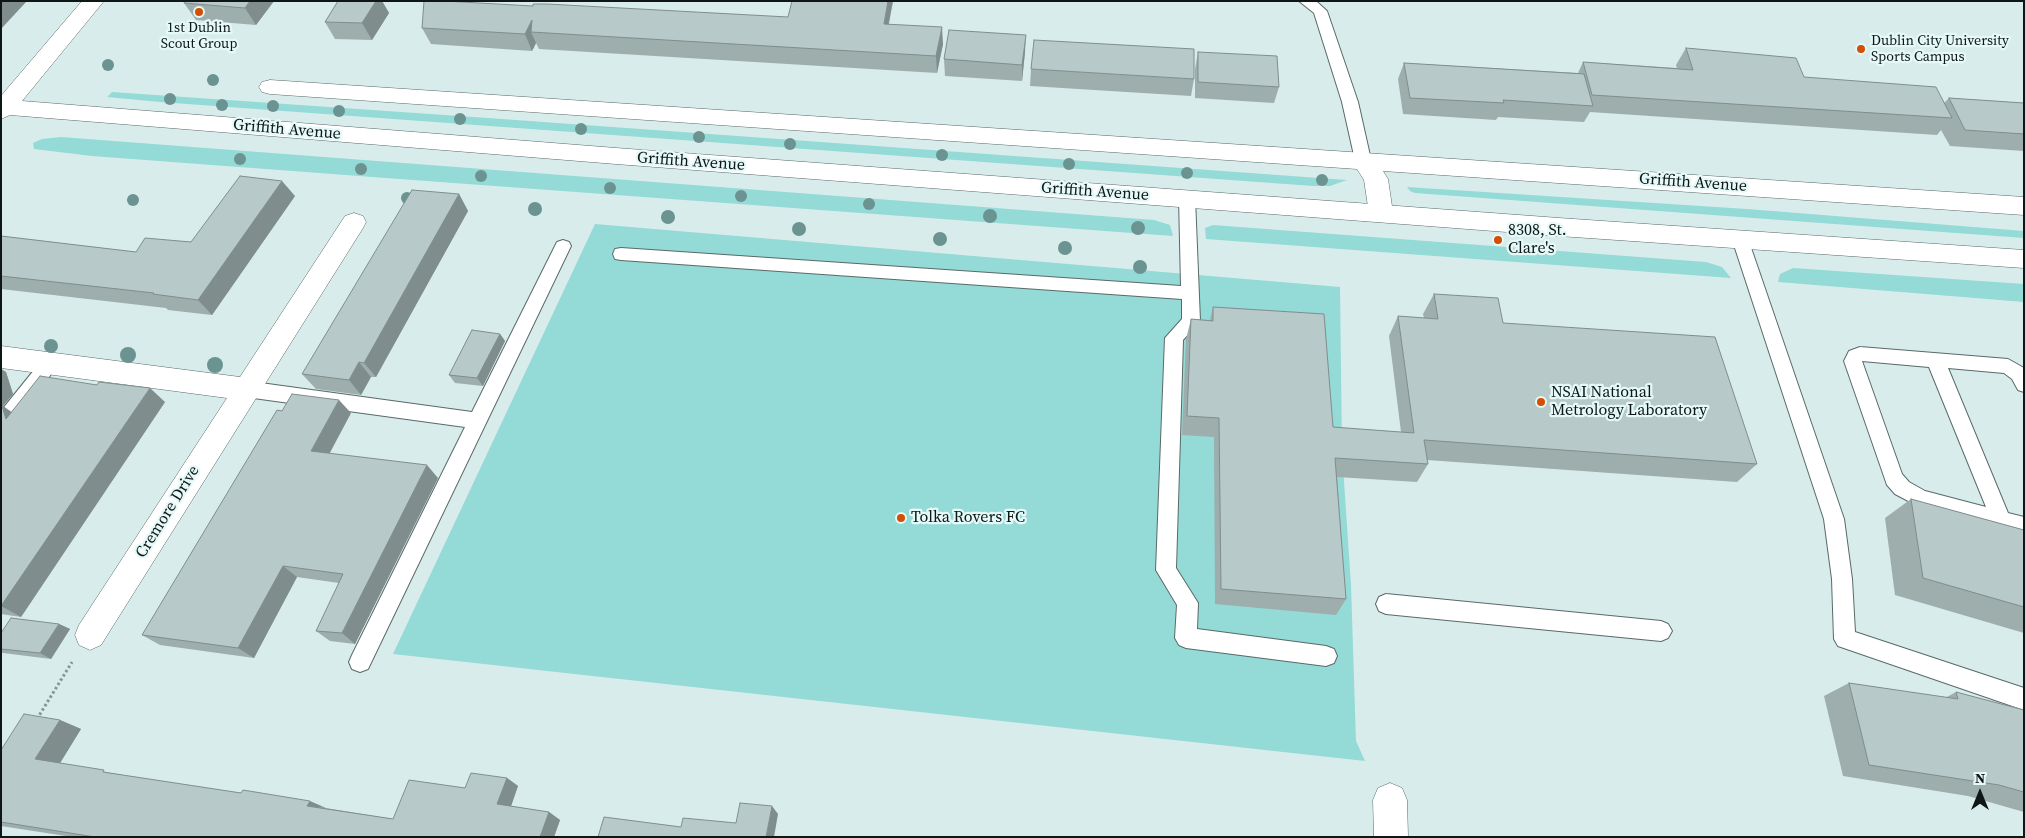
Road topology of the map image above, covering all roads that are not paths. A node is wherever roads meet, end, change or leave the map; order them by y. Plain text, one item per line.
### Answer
1 (94, 1) edge
2 (1306, 1) edge
3 (270, 87) dead end
4 (3, 108) edge
5 (1363, 160) junction
6 (1187, 198) junction
7 (2024, 206) edge
8 (1381, 213) junction
9 (354, 222) dead end
10 (1740, 239) junction
11 (563, 246) dead end
12 (622, 254) dead end
13 (2024, 260) edge
14 (1190, 293) junction
15 (1, 357) edge
16 (1934, 360) junction
17 (49, 364) junction
18 (2024, 384) edge
19 (246, 389) junction
20 (478, 421) junction
21 (1, 425) edge
22 (2001, 520) junction
23 (2024, 526) edge
24 (1386, 604) dead end
25 (1661, 632) dead end
26 (90, 635) road end
27 (1326, 656) dead end
28 (360, 662) dead end
29 (2024, 699) edge
30 (1390, 800) dead end
31 (1390, 837) edge

1 - 4 street
2 - 5 lane
3 - 5 street, Griffith Avenue
4 - 6 street, Griffith Avenue
5 - 7 street, Griffith Avenue
5 - 8 street
6 - 8 street, Griffith Avenue
6 - 14 lane
8 - 10 street, Griffith Avenue
9 - 19 street, Cremore Drive
10 - 13 street, Griffith Avenue
10 - 29 lane
11 - 20 lane
12 - 14 lane
14 - 27 lane
15 - 17 street
16 - 18 lane
16 - 22 lane
16 - 22 lane
17 - 19 street
17 - 21 lane
19 - 20 lane
19 - 26 street, Cremore Drive
20 - 28 lane
22 - 23 lane
24 - 25 lane
30 - 31 street

